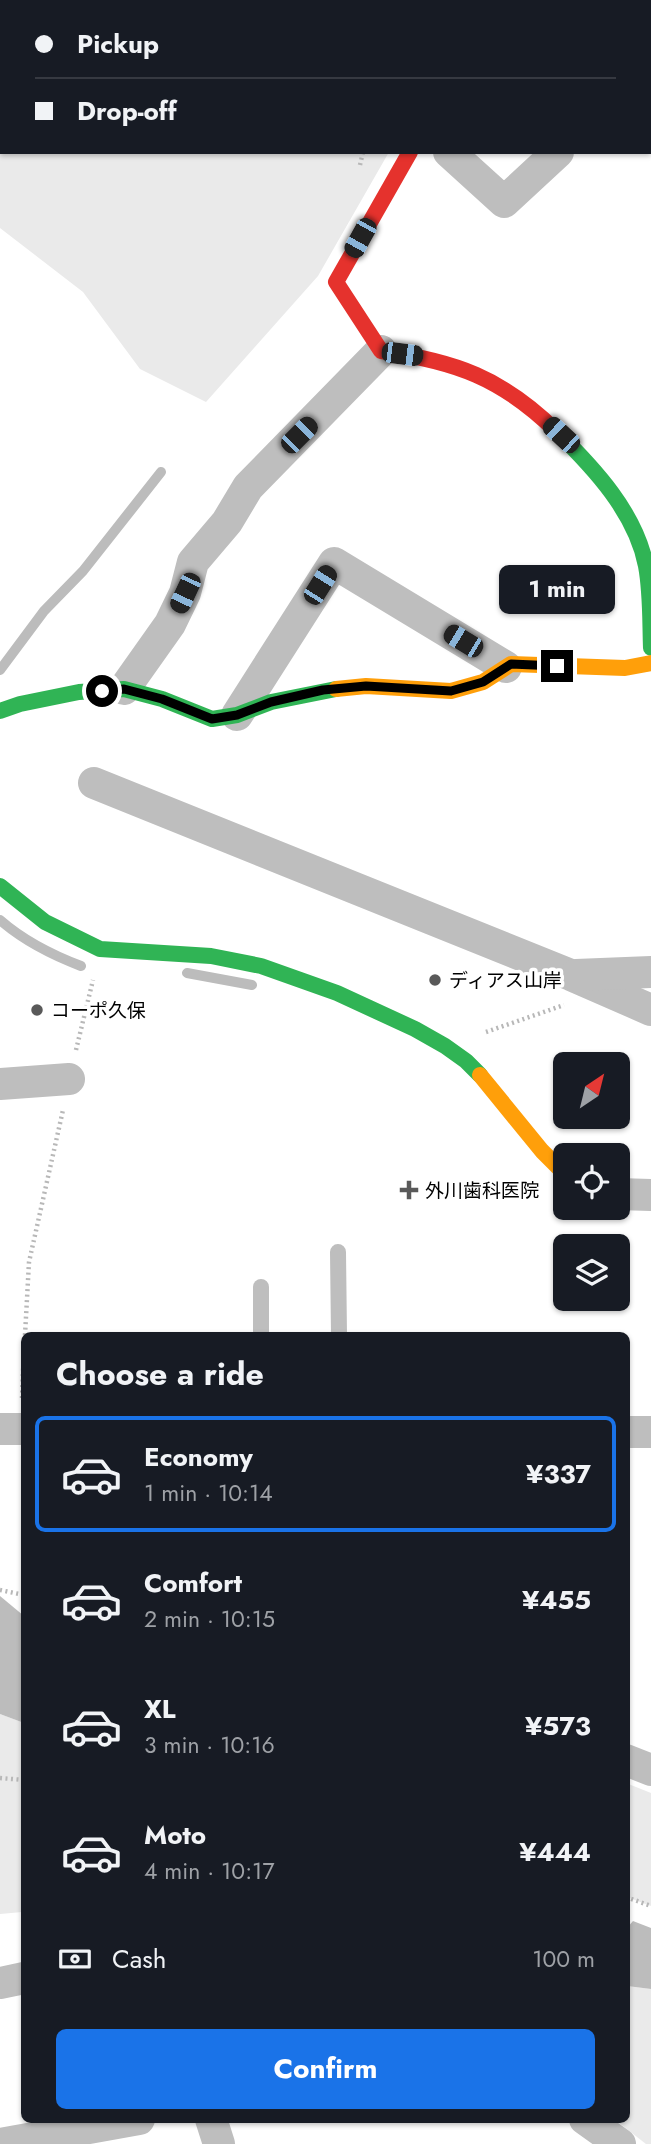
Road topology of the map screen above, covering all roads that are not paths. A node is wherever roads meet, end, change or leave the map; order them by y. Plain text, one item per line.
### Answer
1 (409, 154) edge
2 (451, 154) edge
3 (556, 154) edge
4 (381, 351) junction
5 (651, 648) edge
6 (651, 663) edge
7 (506, 667) junction
8 (124, 689) junction
9 (0, 711) edge
10 (237, 715) junction
11 (94, 783) dead end
12 (0, 886) edge
13 (651, 972) edge
14 (571, 975) junction
15 (651, 1010) edge
16 (69, 1079) road end
17 (0, 1084) edge
18 (553, 1162) edge
19 (630, 1194) edge
20 (651, 1195) edge
21 (338, 1252) dead end
22 (261, 1287) dead end
23 (261, 1332) edge
24 (339, 1332) edge
25 (630, 1432) edge
26 (651, 1432) edge
27 (630, 1762) edge
28 (651, 1770) edge
29 (21, 1979) edge
30 (0, 1983) edge
31 (117, 2123) edge
32 (212, 2123) edge
33 (591, 2123) edge
34 (6, 2143) edge
35 (219, 2144) edge
36 (620, 2144) edge

1 - 4 street
2 - 3 street
4 - 5 street
4 - 8 street
6 - 7 street
7 - 10 street
7 - 10 street
8 - 9 street
8 - 10 street
11 - 14 street
12 - 18 street
13 - 14 street
14 - 15 street
16 - 17 street
19 - 20 street
21 - 24 lane
22 - 23 lane
25 - 26 street
27 - 28 street
29 - 30 street
31 - 34 street
32 - 35 street
33 - 36 street

